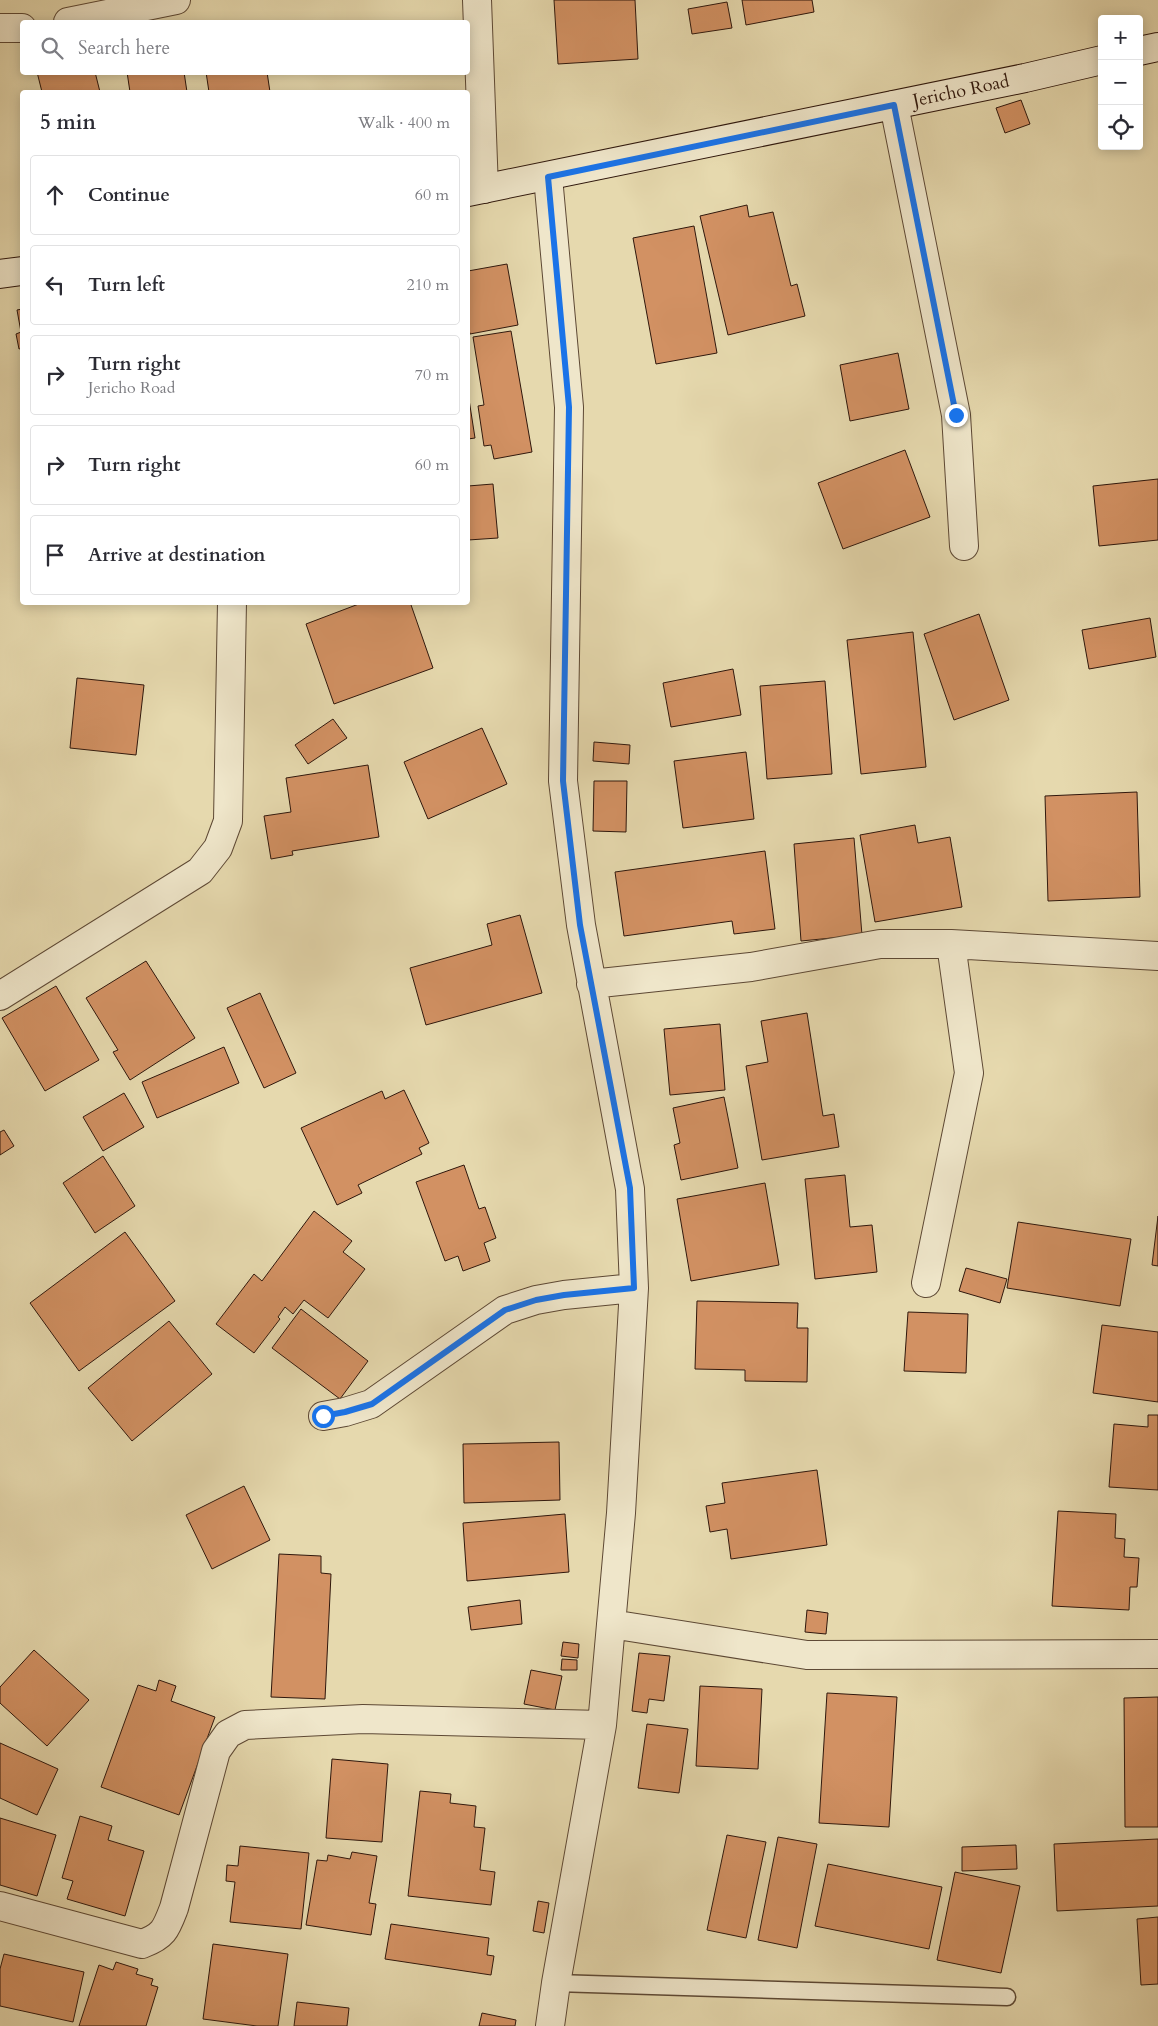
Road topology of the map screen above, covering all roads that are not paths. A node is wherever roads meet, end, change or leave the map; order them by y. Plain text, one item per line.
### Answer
1 (176, 0) edge
2 (478, 0) edge
3 (78, 20) edge
4 (0, 28) edge
5 (20, 28) edge
6 (1158, 47) edge
7 (1143, 50) edge
8 (1098, 61) edge
9 (894, 105) junction
10 (548, 177) junction
11 (476, 191) edge
12 (20, 270) edge
13 (0, 274) edge
14 (964, 546) dead end
15 (232, 605) edge
16 (950, 944) junction
17 (1158, 956) edge
18 (592, 984) junction
19 (0, 996) edge
20 (926, 1283) dead end
21 (634, 1288) junction
22 (323, 1416) dead end
23 (611, 1624) junction
24 (1158, 1654) edge
25 (602, 1725) junction
26 (0, 1906) edge
27 (556, 1982) junction
28 (1007, 1997) dead end
29 (550, 2026) edge

1 - 3 street
2 - 11 street
4 - 5 street
6 - 7 street
8 - 9 street, Jericho Road
9 - 10 street, Jericho Road
9 - 14 street
10 - 11 street, Jericho Road
10 - 18 street
12 - 13 street
15 - 19 street
16 - 17 street
16 - 18 street
16 - 20 street
18 - 21 street
21 - 22 street
21 - 23 street
23 - 24 street
23 - 25 street
25 - 26 street
25 - 27 street
27 - 28 lane
27 - 29 street

